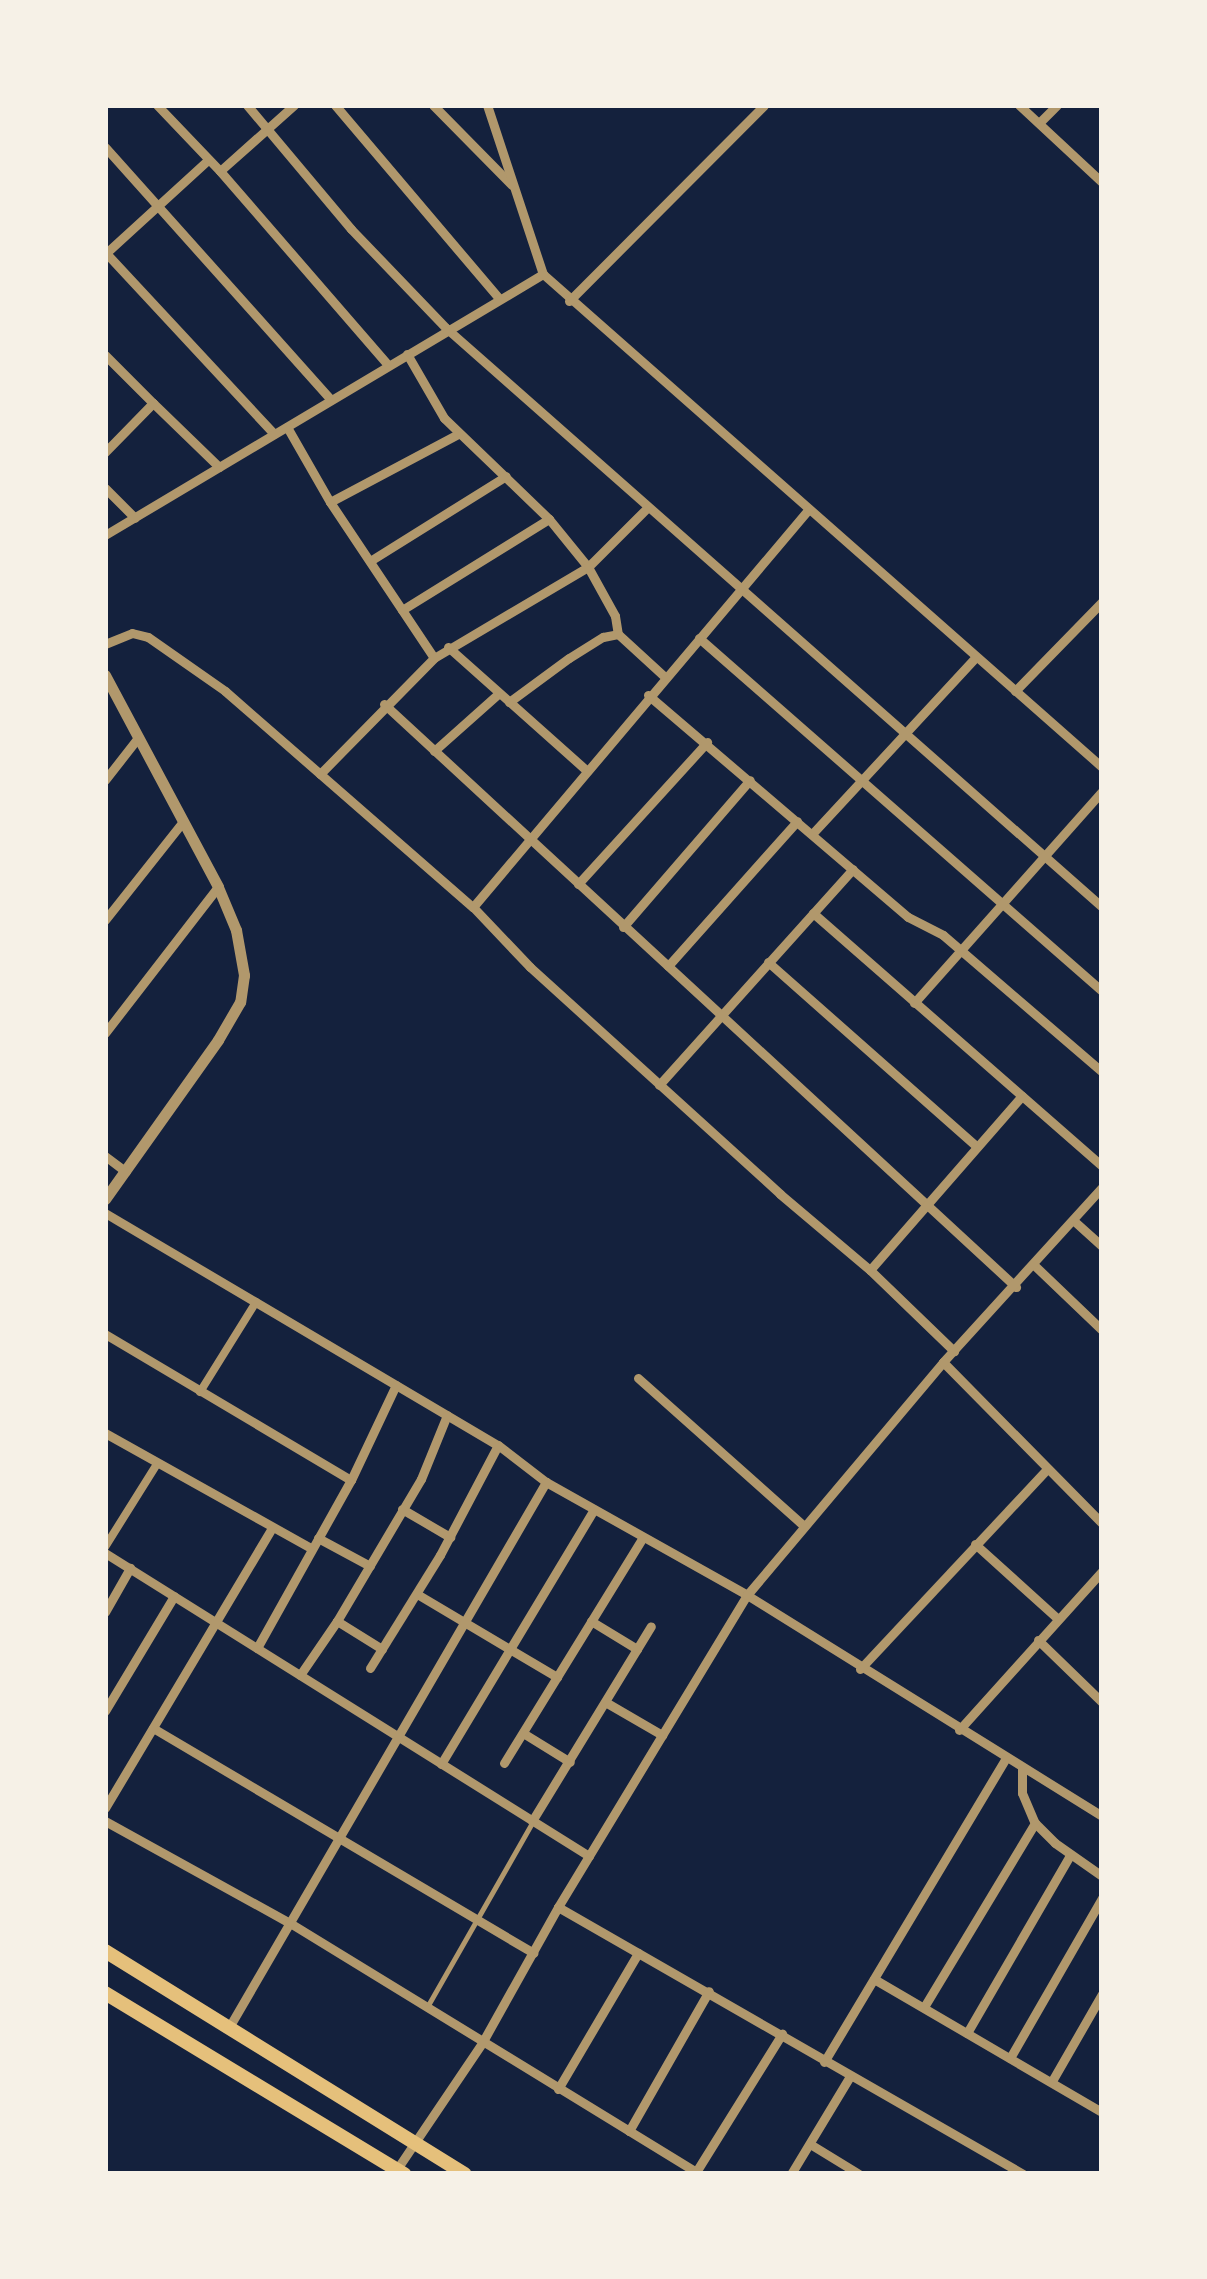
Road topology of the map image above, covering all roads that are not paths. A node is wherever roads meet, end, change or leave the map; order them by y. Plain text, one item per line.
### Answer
1 (157, 105) edge
2 (247, 105) edge
3 (294, 105) edge
4 (335, 105) edge
5 (433, 105) edge
6 (488, 105) edge
7 (764, 105) edge
8 (1019, 105) edge
9 (1057, 105) edge
10 (1040, 122) junction
11 (268, 130) junction
12 (105, 147) edge
13 (208, 160) junction
14 (220, 170) junction
15 (1102, 182) edge
16 (513, 186) junction
17 (160, 204) junction
18 (105, 253) edge
19 (542, 274) junction
20 (498, 297) junction
21 (570, 301) junction
22 (446, 328) junction
23 (406, 354) junction
24 (105, 355) edge
25 (388, 364) junction
26 (331, 400) junction
27 (153, 403) junction
28 (287, 427) junction
29 (274, 434) junction
30 (458, 434) junction
31 (105, 452) edge
32 (220, 467) junction
33 (506, 476) junction
34 (105, 488) edge
35 (330, 502) junction
36 (648, 508) junction
37 (808, 510) junction
38 (135, 518) junction
39 (549, 519) junction
40 (105, 535) edge
41 (370, 561) junction
42 (588, 567) junction
43 (742, 588) junction
44 (1102, 602) edge
45 (402, 610) junction
46 (618, 634) junction
47 (698, 638) junction
48 (105, 644) edge
49 (448, 647) junction
50 (976, 657) junction
51 (434, 658) junction
52 (105, 675) edge
53 (664, 676) junction
54 (1015, 691) junction
55 (499, 693) junction
56 (648, 695) junction
57 (509, 702) junction
58 (384, 704) junction
59 (904, 734) junction
60 (137, 739) junction
61 (707, 742) junction
62 (434, 751) junction
63 (1102, 767) edge
64 (586, 770) junction
65 (320, 774) junction
66 (863, 778) junction
67 (105, 780) edge
68 (750, 780) junction
69 (1102, 791) edge
70 (797, 821) junction
71 (182, 822) junction
72 (812, 834) junction
73 (529, 840) junction
74 (1046, 857) junction
75 (853, 870) junction
76 (578, 884) junction
77 (218, 887) junction
78 (1004, 904) junction
79 (472, 906) junction
80 (1102, 908) edge
81 (813, 913) junction
82 (105, 920) edge
83 (623, 927) junction
84 (962, 950) junction
85 (768, 962) junction
86 (668, 966) junction
87 (1102, 991) edge
88 (914, 1003) junction
89 (722, 1014) junction
90 (105, 1034) edge
91 (1102, 1072) edge
92 (660, 1086) junction
93 (1022, 1096) junction
94 (976, 1146) junction
95 (105, 1156) edge
96 (1102, 1166) edge
97 (126, 1172) junction
98 (1102, 1187) edge
99 (105, 1199) edge
100 (927, 1206) junction
101 (105, 1213) edge
102 (1073, 1220) junction
103 (1102, 1246) edge
104 (1034, 1265) junction
105 (870, 1270) junction
106 (1016, 1287) junction
107 (256, 1302) junction
108 (1102, 1330) edge
109 (105, 1334) edge
110 (954, 1351) junction
111 (943, 1362) junction
112 (638, 1378) dead end
113 (396, 1385) junction
114 (200, 1392) junction
115 (447, 1415) junction
116 (105, 1434) edge
117 (498, 1445) junction
118 (157, 1464) junction
119 (1047, 1469) junction
120 (351, 1480) junction
121 (546, 1482) junction
122 (594, 1509) junction
123 (402, 1510) junction
124 (1102, 1524) edge
125 (803, 1525) junction
126 (272, 1528) junction
127 (642, 1536) junction
128 (450, 1537) junction
129 (314, 1543) junction
130 (975, 1544) junction
131 (105, 1550) edge
132 (370, 1566) junction
133 (130, 1568) junction
134 (1102, 1572) edge
135 (417, 1594) junction
136 (748, 1595) junction
137 (174, 1596) junction
138 (105, 1612) edge
139 (1057, 1618) junction
140 (338, 1620) junction
141 (591, 1621) junction
142 (217, 1623) junction
143 (462, 1624) junction
144 (651, 1626) dead end
145 (1038, 1640) junction
146 (257, 1648) junction
147 (382, 1649) junction
148 (638, 1650) junction
149 (507, 1651) junction
150 (370, 1668) dead end
151 (860, 1668) junction
152 (300, 1675) junction
153 (557, 1677) junction
154 (1102, 1702) edge
155 (607, 1704) junction
156 (105, 1711) edge
157 (153, 1728) junction
158 (959, 1730) junction
159 (523, 1733) junction
160 (395, 1734) junction
161 (662, 1735) junction
162 (1006, 1758) junction
163 (570, 1762) junction
164 (504, 1763) dead end
165 (441, 1764) junction
166 (1022, 1767) junction
167 (105, 1808) edge
168 (1102, 1816) edge
169 (105, 1821) edge
170 (532, 1821) junction
171 (1034, 1823) junction
172 (338, 1837) junction
173 (1070, 1855) junction
174 (589, 1856) junction
175 (1102, 1876) edge
176 (1102, 1898) edge
177 (558, 1907) junction
178 (478, 1919) junction
179 (290, 1923) junction
180 (105, 1951) edge
181 (533, 1953) junction
182 (638, 1953) junction
183 (874, 1979) junction
184 (709, 1991) junction
185 (105, 1993) edge
186 (1102, 1994) edge
187 (427, 2007) junction
188 (924, 2007) junction
189 (227, 2030) junction
190 (967, 2033) junction
191 (782, 2034) junction
192 (482, 2042) junction
193 (1010, 2058) junction
194 (824, 2062) junction
195 (849, 2078) junction
196 (1052, 2081) junction
197 (558, 2089) junction
198 (1102, 2097) edge
199 (1099, 2110) edge
200 (630, 2131) junction
201 (810, 2144) junction
202 (415, 2145) junction
203 (398, 2173) edge
204 (698, 2173) edge
205 (464, 2174) edge
206 (791, 2174) edge
207 (860, 2174) edge
208 (1023, 2174) edge

1 - 13 street
2 - 11 street
3 - 11 street
4 - 20 street
5 - 16 street
6 - 16 street
7 - 21 street
8 - 10 street
9 - 10 street
10 - 15 street
11 - 14 street
11 - 22 street
12 - 17 street
13 - 14 street
13 - 17 street
14 - 25 street
16 - 19 street
17 - 18 street
17 - 26 street
18 - 29 street
19 - 20 street
19 - 21 street
20 - 22 street
21 - 37 street
22 - 23 street
22 - 36 street
23 - 25 street
23 - 30 street
24 - 27 street
25 - 26 street
26 - 28 street
27 - 31 street
27 - 32 street
28 - 29 street
28 - 35 street
29 - 32 street
30 - 33 street
30 - 35 street
32 - 38 street
33 - 39 street
33 - 41 street
34 - 38 street
35 - 41 street
36 - 42 street
36 - 43 street
37 - 43 street
37 - 50 street
38 - 40 street
39 - 42 street
39 - 45 street
41 - 45 street
42 - 46 street
42 - 49 street
43 - 47 street
43 - 59 street
44 - 54 street
45 - 51 street
46 - 53 street
46 - 57 street
47 - 53 street
47 - 66 street
48 - 65 street
49 - 51 street
49 - 55 street
50 - 54 street
50 - 59 street
51 - 58 street
52 - 60 street
53 - 56 street
54 - 63 street
55 - 57 street
55 - 62 street
56 - 61 street
56 - 64 street
57 - 64 street
58 - 62 street
58 - 65 street
59 - 66 street
59 - 74 street
60 - 67 street
60 - 71 street
61 - 68 street
61 - 76 street
62 - 73 street
64 - 73 street
65 - 79 street
66 - 72 street
66 - 78 street
68 - 70 street
68 - 83 street
69 - 74 street
70 - 72 street
70 - 86 street
71 - 77 street
71 - 82 street
72 - 75 street
73 - 76 street
73 - 79 street
74 - 78 street
74 - 80 street
75 - 81 street
75 - 84 street
76 - 83 street
77 - 90 street
77 - 97 street
78 - 84 street
78 - 87 street
79 - 92 street
81 - 85 street
81 - 88 street
83 - 86 street
84 - 88 street
84 - 91 street
85 - 89 street
85 - 94 street
86 - 89 street
88 - 93 street
89 - 92 street
89 - 100 street
92 - 105 street
93 - 94 street
93 - 96 street
94 - 100 street
95 - 97 street
97 - 99 street
98 - 102 street
100 - 105 street
100 - 106 street
101 - 107 street
102 - 103 street
102 - 104 street
104 - 106 street
104 - 108 street
105 - 110 street
106 - 110 street
107 - 113 street
107 - 114 street
109 - 114 street
110 - 111 street
111 - 119 street
111 - 125 street
112 - 125 street
113 - 115 street
113 - 120 street
114 - 120 street
115 - 117 street
115 - 123 street
116 - 118 street
117 - 121 street
117 - 128 street
118 - 126 street
118 - 131 street
119 - 124 street
119 - 130 street
120 - 129 street
121 - 122 street
121 - 143 street
122 - 127 street
122 - 149 street
123 - 128 street
123 - 132 street
125 - 136 street
126 - 129 street
126 - 142 street
127 - 136 street
127 - 141 street
128 - 135 street
129 - 132 street
129 - 146 street
130 - 139 street
130 - 151 street
131 - 133 street
132 - 140 street
133 - 137 street
133 - 138 street
134 - 139 street
135 - 143 street
135 - 147 street
136 - 151 street
136 - 161 street
137 - 142 street
137 - 156 street
139 - 145 street
140 - 147 street
140 - 152 street
141 - 148 street
141 - 153 street
142 - 146 street
142 - 157 street
143 - 149 street
143 - 160 street
144 - 148 street
145 - 154 street
145 - 158 street
146 - 152 street
147 - 150 street
148 - 155 street
149 - 153 street
149 - 165 street
151 - 158 street
152 - 160 street
153 - 159 street
155 - 161 street
155 - 163 street
157 - 167 street
157 - 172 street
158 - 162 street
159 - 163 street
159 - 164 street
160 - 165 street
160 - 172 street
161 - 174 street
162 - 166 street
162 - 183 street
163 - 170 street
165 - 170 street
166 - 168 street
166 - 171 street
169 - 179 street
170 - 174 street
170 - 178 lane
171 - 173 street
171 - 188 street
172 - 178 street
172 - 179 street
173 - 175 street
173 - 190 street
174 - 177 street
176 - 193 street
177 - 181 street
177 - 182 street
178 - 181 street
178 - 187 lane
179 - 187 street
179 - 189 street
180 - 189 main road
181 - 192 street
182 - 184 street
182 - 197 street
183 - 188 street
183 - 194 street
184 - 191 street
184 - 200 street
185 - 203 main road
186 - 196 street
187 - 192 street
188 - 190 street
189 - 202 main road
190 - 193 street
191 - 194 street
191 - 204 street
192 - 197 street
192 - 202 street
193 - 196 street
194 - 195 street
195 - 201 street
195 - 208 street
196 - 199 street
197 - 200 street
198 - 199 street
200 - 204 street
201 - 206 street
201 - 207 street
202 - 203 street
202 - 205 main road

